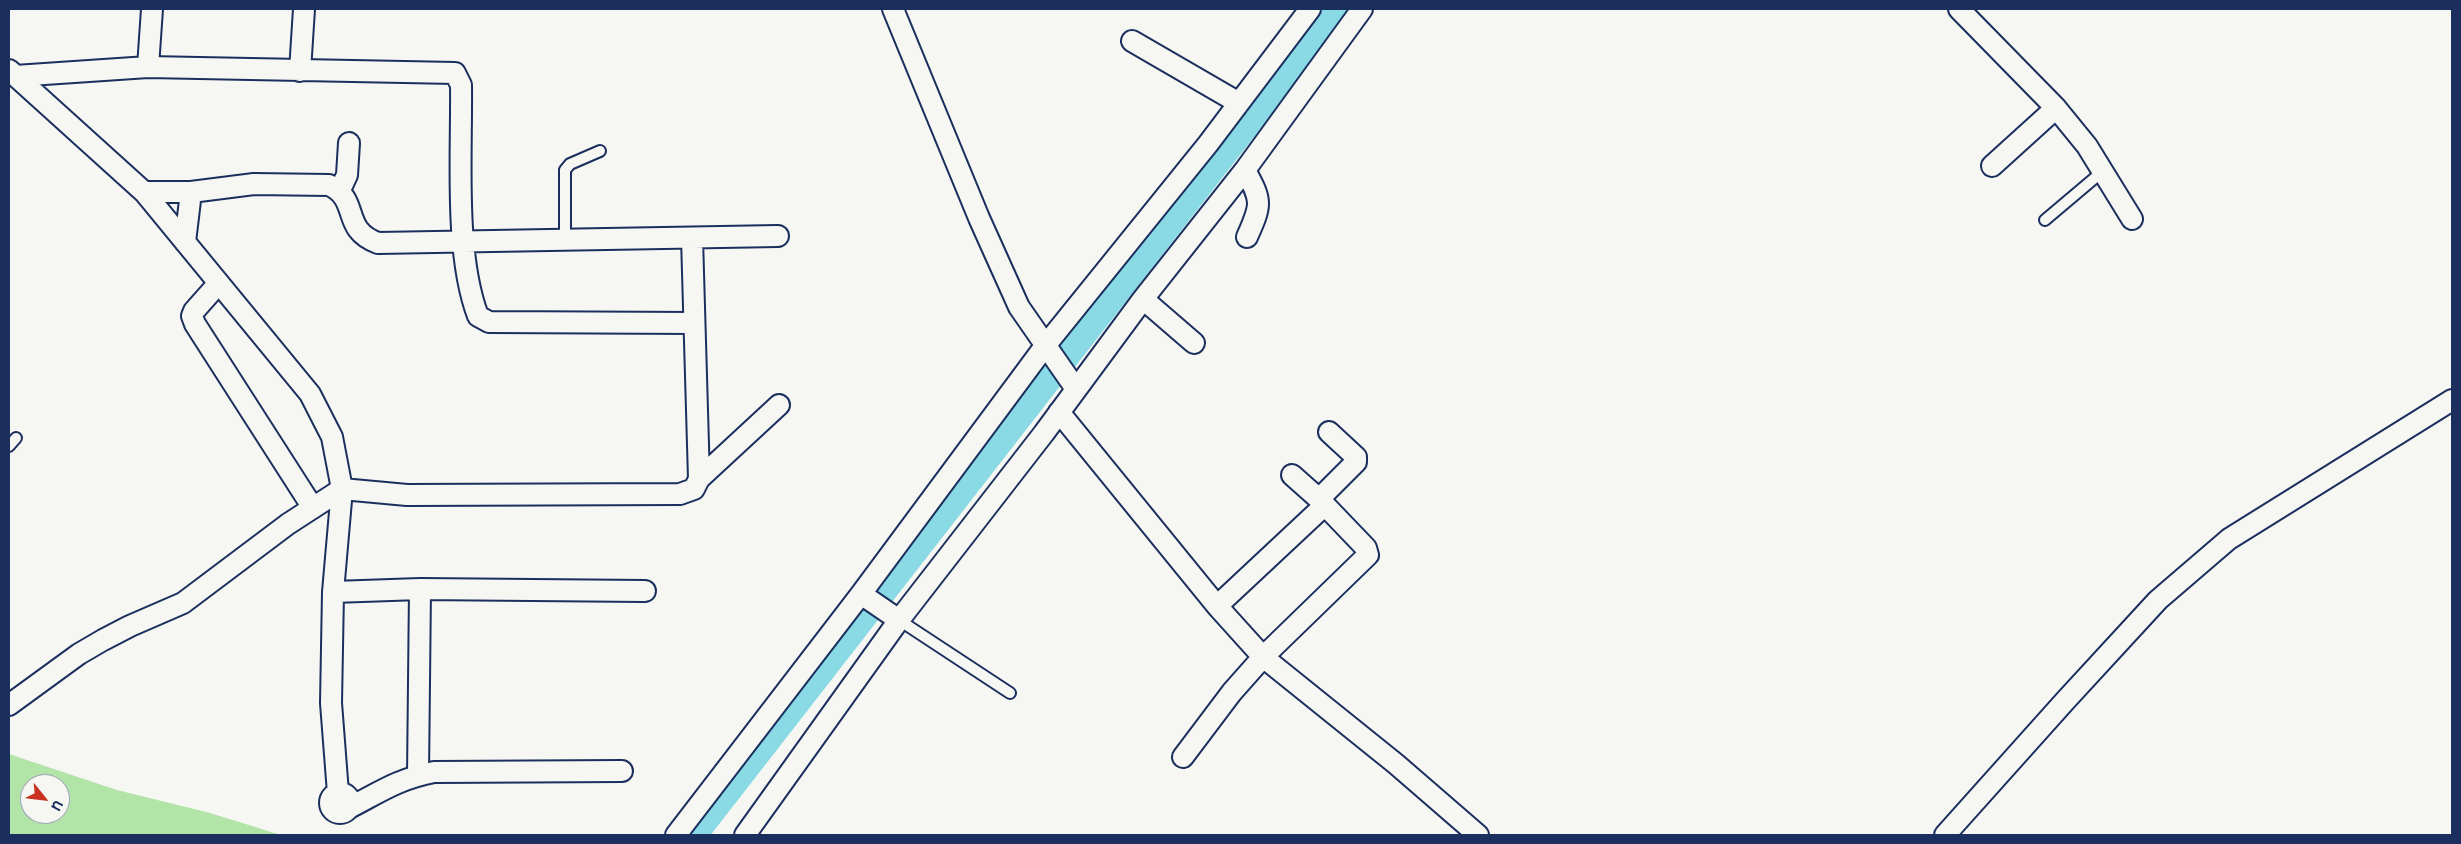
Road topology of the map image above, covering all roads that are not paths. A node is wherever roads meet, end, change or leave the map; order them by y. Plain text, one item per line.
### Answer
1 (152, 9) edge
2 (304, 9) edge
3 (893, 9) edge
4 (1310, 9) edge
5 (1362, 9) edge
6 (1959, 9) edge
7 (1132, 41) dead end
8 (148, 67) junction
9 (300, 71) junction
10 (12, 73) edge
11 (1239, 103) junction
12 (2056, 108) junction
13 (350, 143) dead end
14 (600, 151) dead end
15 (1992, 166) dead end
16 (1244, 170) junction
17 (2103, 171) junction
18 (340, 190) junction
19 (144, 192) junction
20 (191, 192) junction
21 (2132, 219) dead end
22 (2045, 220) dead end
23 (778, 236) dead end
24 (1247, 236) dead end
25 (692, 238) junction
26 (565, 240) junction
27 (463, 241) junction
28 (185, 242) junction
29 (218, 284) junction
30 (1143, 299) junction
31 (694, 323) junction
32 (1194, 343) dead end
33 (1046, 346) junction
34 (1074, 387) junction
35 (2452, 400) edge
36 (779, 406) dead end
37 (1059, 412) junction
38 (1329, 432) dead end
39 (16, 438) dead end
40 (9, 446) edge
41 (1292, 475) dead end
42 (699, 479) junction
43 (342, 489) junction
44 (1322, 502) junction
45 (314, 508) junction
46 (420, 589) junction
47 (333, 592) junction
48 (646, 592) dead end
49 (865, 597) junction
50 (1217, 606) junction
51 (894, 617) junction
52 (1263, 657) junction
53 (1010, 694) dead end
54 (9, 705) edge
55 (1183, 757) dead end
56 (622, 771) dead end
57 (418, 775) junction
58 (676, 835) edge
59 (745, 835) edge
60 (1478, 835) edge
61 (1945, 835) edge

1 - 8 street
2 - 9 street
3 - 33 street
4 - 11 street
5 - 16 street
6 - 12 street
7 - 11 street
8 - 9 street
8 - 10 street
9 - 27 street
10 - 19 street
11 - 33 street
12 - 15 street
12 - 17 street
13 - 18 street
14 - 26 lane
16 - 24 street
16 - 30 street
17 - 21 street
17 - 22 lane
18 - 20 street
18 - 27 street
19 - 20 street
19 - 28 street
20 - 28 street
23 - 25 street
25 - 26 street
25 - 31 street
26 - 27 street
27 - 31 street
28 - 29 street
29 - 43 street
29 - 45 street
30 - 32 street
30 - 34 street
31 - 42 street
33 - 34 street
33 - 49 street
34 - 37 street
35 - 61 street
36 - 42 street
37 - 50 street
37 - 51 street
38 - 44 street
39 - 40 lane
41 - 44 street
42 - 43 street
43 - 45 street
43 - 47 street
44 - 50 street
44 - 52 street
45 - 54 street
46 - 47 street
46 - 48 street
46 - 57 street
47 - 57 street
49 - 51 street
49 - 58 street
50 - 52 street
51 - 53 lane
51 - 59 street
52 - 55 street
52 - 60 street
56 - 57 street

